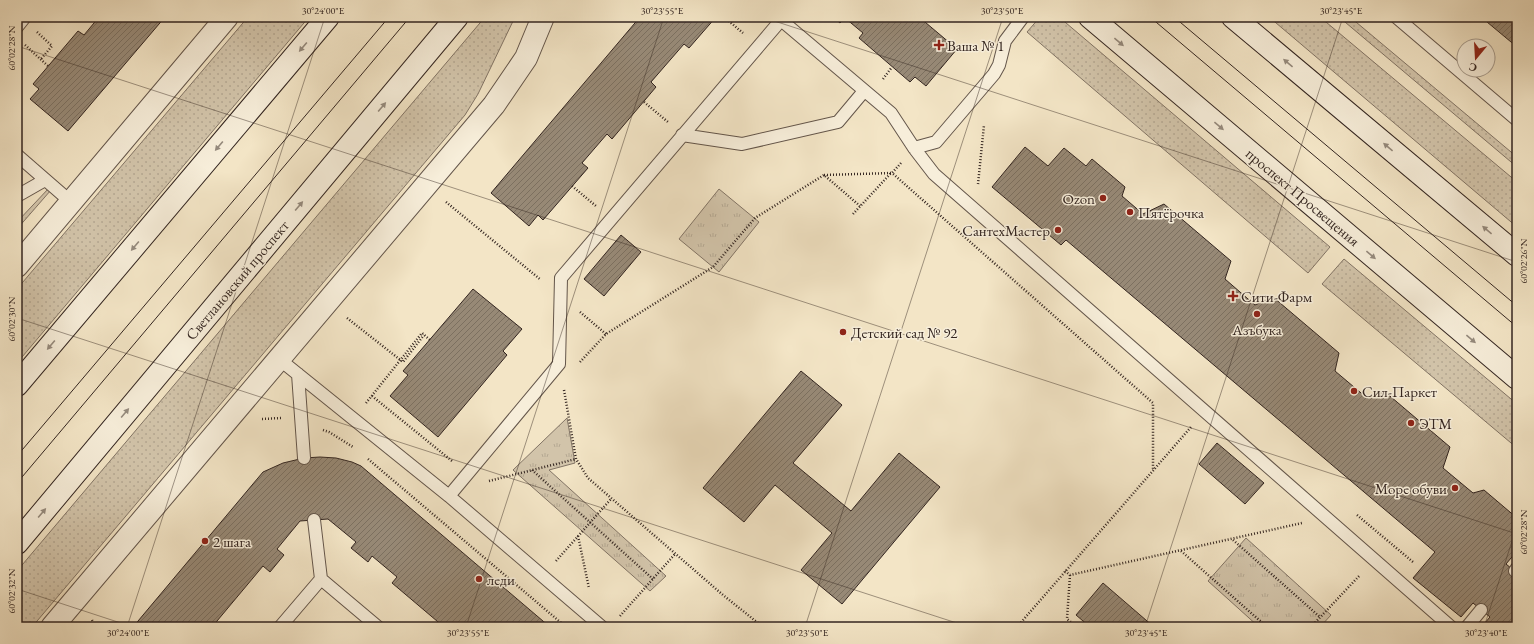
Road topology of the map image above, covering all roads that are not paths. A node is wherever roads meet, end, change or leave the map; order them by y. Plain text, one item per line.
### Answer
1 (227, 17) edge
2 (328, 17) edge
3 (457, 17) edge
4 (543, 17) edge
5 (1024, 17) edge
6 (1090, 17) edge
7 (1233, 17) edge
8 (1396, 17) edge
9 (864, 91) junction
10 (1517, 120) edge
11 (683, 135) junction
12 (914, 148) junction
13 (17, 155) edge
14 (45, 180) junction
15 (17, 196) edge
16 (71, 202) junction
17 (1517, 255) edge
18 (17, 266) edge
19 (279, 359) junction
20 (298, 374) junction
21 (1517, 378) edge
22 (17, 385) edge
23 (304, 458) dead end
24 (450, 496) junction
25 (314, 520) dead end
26 (17, 543) edge
27 (321, 580) junction
28 (1481, 610) dead end
29 (52, 627) edge
30 (280, 627) edge
31 (378, 627) edge
32 (602, 627) edge
33 (1451, 627) edge
34 (1467, 627) edge

1 - 16 main road
2 -> 22 main road
26 -> 3 main road, Светлановский проспект
4 - 19 main road
5 - 12 lane
6 -> 21 main road, проспект Просвещения
17 -> 7 main road
8 - 10 lane
9 - 11 lane
9 - 11 lane
9 - 12 lane
11 - 24 lane
12 - 33 lane
13 - 14 lane
14 - 15 lane
14 - 16 lane
16 - 18 main road
19 - 20 lane
19 - 29 main road
20 - 23 lane
20 - 24 lane
24 - 32 lane
25 - 27 lane
27 - 30 lane
27 - 31 lane
28 - 34 lane

